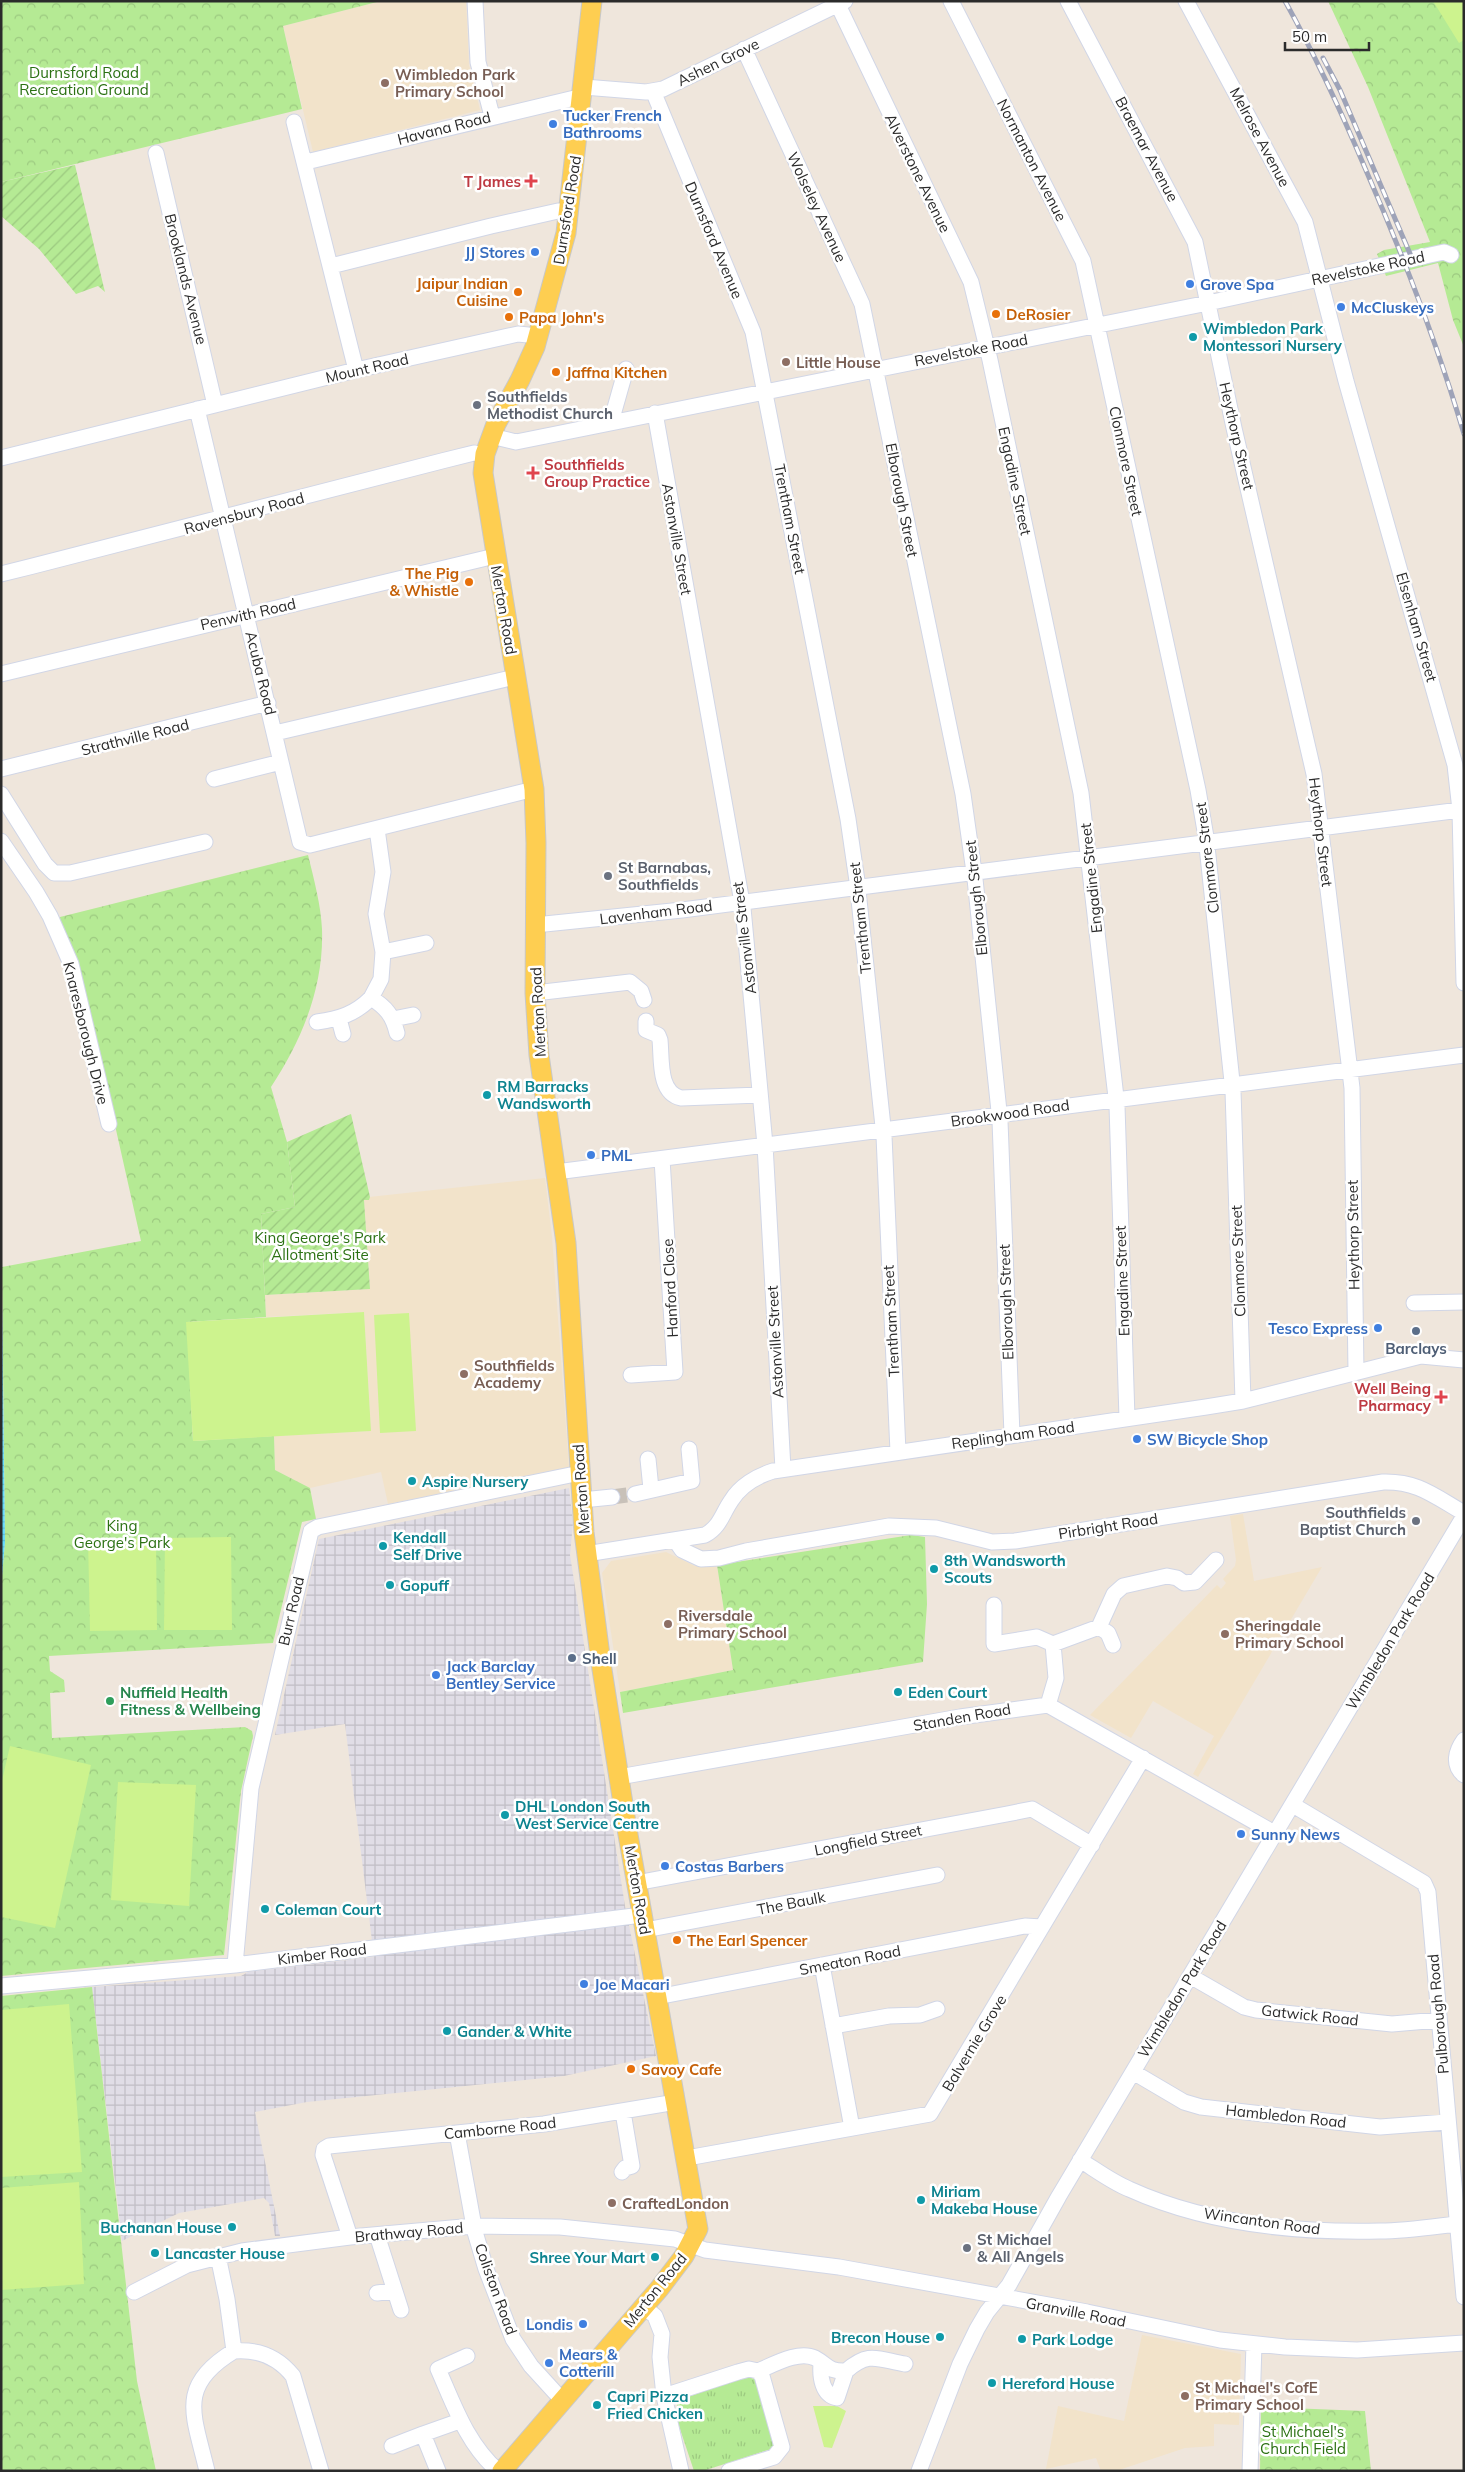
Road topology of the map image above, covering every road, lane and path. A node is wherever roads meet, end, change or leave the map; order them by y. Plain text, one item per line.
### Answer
1 (475, 1) edge
2 (592, 1) edge
3 (951, 1) edge
4 (1068, 1) edge
5 (1186, 1) edge
6 (841, 3) edge
7 (744, 49) junction
8 (583, 91) junction
9 (653, 91) junction
10 (492, 116) junction
11 (294, 122) dead end
12 (156, 153) dead end
13 (306, 162) junction
14 (569, 211) junction
15 (1451, 255) dead end
16 (331, 266) junction
17 (1318, 279) junction
18 (1208, 303) junction
19 (1097, 324) junction
20 (538, 336) junction
21 (987, 347) junction
22 (626, 369) dead end
23 (876, 369) junction
24 (356, 370) junction
25 (766, 391) junction
26 (215, 405) junction
27 (197, 409) junction
28 (655, 413) junction
29 (611, 422) junction
30 (491, 436) junction
31 (485, 455) junction
32 (1, 458) edge
33 (224, 519) junction
34 (494, 556) junction
35 (1, 574) edge
36 (247, 614) junction
37 (1, 674) edge
38 (515, 677) junction
39 (268, 703) junction
40 (275, 733) junction
41 (281, 762) junction
42 (1, 769) edge
43 (214, 779) dead end
44 (534, 789) junction
45 (1, 794) edge
46 (1460, 810) junction
47 (1321, 828) junction
48 (377, 829) junction
49 (1, 841) edge
50 (205, 842) dead end
51 (1206, 843) junction
52 (6, 856) edge
53 (1089, 858) junction
54 (974, 873) junction
55 (858, 888) junction
56 (741, 902) junction
57 (535, 925) junction
58 (426, 943) dead end
59 (383, 952) junction
60 (1464, 983) edge
61 (535, 993) junction
62 (371, 998) junction
63 (644, 1000) dead end
64 (413, 1015) dead end
65 (339, 1019) junction
66 (646, 1021) dead end
67 (317, 1022) dead end
68 (343, 1034) dead end
69 (1464, 1054) edge
70 (1350, 1070) junction
71 (1233, 1085) junction
72 (760, 1095) junction
73 (1116, 1099) junction
74 (999, 1115) junction
75 (109, 1124) dead end
76 (883, 1130) junction
77 (765, 1145) junction
78 (662, 1158) junction
79 (556, 1172) junction
80 (1464, 1302) edge
81 (1414, 1303) dead end
82 (1464, 1360) edge
83 (1356, 1372) junction
84 (631, 1375) dead end
85 (1243, 1400) junction
86 (1127, 1418) junction
87 (1012, 1435) junction
88 (689, 1450) dead end
89 (898, 1452) junction
90 (648, 1459) dead end
91 (783, 1469) junction
92 (580, 1473) junction
93 (651, 1489) junction
94 (635, 1494) tunnel mouth
95 (612, 1497) tunnel mouth
96 (582, 1500) junction
97 (1464, 1514) edge
98 (1459, 1534) edge
99 (705, 1535) junction
100 (675, 1540) junction
101 (746, 1551) junction
102 (586, 1554) junction
103 (1216, 1560) dead end
104 (994, 1605) dead end
105 (1099, 1627) junction
106 (1053, 1644) junction
107 (1113, 1645) dead end
108 (1048, 1705) junction
109 (1464, 1740) edge
110 (1143, 1758) junction
111 (1464, 1775) edge
112 (619, 1777) junction
113 (1293, 1804) junction
114 (1276, 1834) junction
115 (1092, 1845) junction
116 (937, 1876) dead end
117 (636, 1883) junction
118 (643, 1922) junction
119 (1042, 1927) junction
120 (235, 1965) junction
121 (822, 1965) junction
122 (1190, 1976) junction
123 (1, 1986) edge
124 (657, 1997) junction
125 (937, 2010) dead end
126 (1439, 2020) junction
127 (833, 2026) junction
128 (1133, 2072) junction
129 (676, 2102) junction
130 (623, 2112) junction
131 (1447, 2122) junction
132 (852, 2128) junction
133 (457, 2134) junction
134 (687, 2158) junction
135 (1080, 2160) junction
136 (622, 2172) dead end
137 (1456, 2224) junction
138 (474, 2226) junction
139 (377, 2235) junction
140 (350, 2237) junction
141 (692, 2244) junction
142 (218, 2256) junction
143 (393, 2291) junction
144 (134, 2292) dead end
145 (377, 2292) dead end
146 (999, 2297) junction
147 (1464, 2297) edge
148 (644, 2306) junction
149 (401, 2310) dead end
150 (1254, 2344) junction
151 (1464, 2344) edge
152 (234, 2351) junction
153 (467, 2356) dead end
154 (821, 2364) junction
155 (905, 2364) dead end
156 (758, 2371) junction
157 (846, 2371) junction
158 (664, 2396) junction
159 (562, 2400) junction
160 (454, 2423) dead end
161 (423, 2434) junction
162 (392, 2446) dead end
163 (207, 2471) edge
164 (321, 2471) edge
165 (438, 2471) edge
166 (498, 2471) edge
167 (502, 2471) edge
168 (681, 2471) edge
169 (729, 2471) edge
170 (919, 2471) edge
171 (1250, 2471) edge

1 - 10 street
2 - 8 main road, Durnsford Road
3 - 19 street, Normanton Avenue
4 - 18 street, Braemar Avenue
5 - 17 street, Melrose Avenue
6 - 7 street, Ashen Grove
6 - 21 street, Alverstone Avenue
7 - 9 street, Ashen Grove
7 - 23 street, Wolseley Avenue
8 - 9 street, Ashen Grove
8 - 10 street, Havana Road
8 - 14 main road, Durnsford Road
9 - 25 street, Durnsford Avenue
10 - 13 street, Havana Road
11 - 13 street
12 - 26 street, Brooklands Avenue
13 - 16 street
14 - 16 street
14 - 20 main road, Durnsford Road
15 - 17 street, Revelstoke Road
16 - 24 street
17 - 18 street, Revelstoke Road
17 - 46 street, Elsenham Street
18 - 19 street, Revelstoke Road
18 - 47 street, Heythorp Street
19 - 21 street, Revelstoke Road
19 - 51 street, Clonmore Street
20 - 24 street, Mount Road
20 - 30 main road, Durnsford Road
21 - 23 street, Revelstoke Road
21 - 53 street, Engadine Street
22 - 29 street
23 - 25 street, Revelstoke Road
23 - 54 street, Elborough Street
24 - 26 street, Mount Road
25 - 28 street, Revelstoke Road
25 - 55 street, Trentham Street
26 - 27 street, Mount Road
27 - 32 street, Mount Road
27 - 33 street, Acuba Road
28 - 29 street, Revelstoke Road
28 - 56 street, Astonville Street
29 - 30 street, Revelstoke Road
30 - 31 main road, Merton Road
31 - 33 street, Ravensbury Road
31 - 34 main road, Merton Road
33 - 35 street, Ravensbury Road
33 - 36 street, Acuba Road
34 - 36 street, Penwith Road
34 - 38 main road, Merton Road
36 - 37 street, Penwith Road
36 - 39 street, Acuba Road
38 - 40 street
38 - 44 main road, Merton Road
39 - 40 street, Acuba Road
39 - 42 street, Strathville Road
40 - 41 street, Acuba Road
41 - 43 street
41 - 48 street, Acuba Road
44 - 48 street
44 - 57 main road, Merton Road
45 - 50 street
46 - 47 street, Lavenham Road
46 - 60 street, Elsenham Street
47 - 51 street, Lavenham Road
47 - 70 street, Heythorp Street
48 - 59 street
49 - 52 street, Knaresborough Drive
51 - 53 street, Lavenham Road
51 - 71 street, Clonmore Street
52 - 75 street, Knaresborough Drive
53 - 54 street, Lavenham Road
53 - 73 street, Engadine Street
54 - 55 street, Lavenham Road
54 - 74 street, Elborough Street
55 - 56 street, Lavenham Road
55 - 76 street, Trentham Street
56 - 57 street, Lavenham Road
56 - 72 street, Astonville Street
57 - 61 main road, Merton Road
58 - 59 street
59 - 62 street
61 - 63 street
61 - 79 main road, Merton Road
62 - 64 street
62 - 65 street
65 - 67 street
65 - 68 street
66 - 72 street
69 - 70 street, Brookwood Road
70 - 71 street, Brookwood Road
70 - 83 street, Heythorp Street
71 - 73 street, Brookwood Road
71 - 85 street, Clonmore Street
72 - 77 street, Astonville Street
73 - 74 street, Brookwood Road
73 - 86 street, Engadine Street
74 - 76 street, Brookwood Road
74 - 87 street, Elborough Street
76 - 77 street, Brookwood Road
76 - 89 street, Trentham Street
77 - 78 street, Brookwood Road
77 - 91 street, Astonville Street
78 - 79 street, Brookwood Road
78 - 84 street, Hanford Close
79 - 92 main road, Merton Road
80 - 81 street
82 - 83 street, Replingham Road
83 - 85 street, Replingham Road
85 - 86 street, Replingham Road
86 - 87 street, Replingham Road
87 - 89 street, Replingham Road
88 - 93 street
89 - 91 street, Replingham Road
90 - 93 street
91 - 99 street, Replingham Road
92 - 96 main road, Merton Road
92 - 120 street, Burr Road
93 - 94 street
95 - 96 street
96 - 102 main road, Merton Road
97 - 98 street, Wimbledon Park Road
97 - 101 street, Pirbright Road
98 - 113 street, Wimbledon Park Road
99 - 100 street
99 - 101 street, Pirbright Road
100 - 101 street, Pirbright Road
100 - 102 street
102 - 112 main road, Merton Road
103 - 105 street
104 - 106 street
105 - 106 street
105 - 107 street
106 - 108 street
108 - 110 street
108 - 112 street, Standen Road
109 - 111 street
110 - 114 street
110 - 115 street, Balvernie Grove
112 - 117 main road, Merton Road
113 - 114 street, Wimbledon Park Road
113 - 126 street, Pulborough Road
114 - 122 street, Wimbledon Park Road
115 - 117 street, Longfield Street
115 - 119 street, Balvernie Grove
116 - 118 street, The Baulk
117 - 118 main road, Merton Road
118 - 120 street, Kimber Road
118 - 124 main road, Merton Road
119 - 121 street, Smeaton Road
119 - 132 street, Balvernie Grove
120 - 123 street, Kimber Road
121 - 124 street, Smeaton Road
121 - 127 street
122 - 126 street, Gatwick Road
122 - 128 street, Wimbledon Park Road
124 - 129 main road, Merton Road
125 - 127 street
126 - 131 street, Pulborough Road
127 - 132 street
128 - 131 street, Hambledon Road
128 - 135 street, Wimbledon Park Road
129 - 130 street, Camborne Road
129 - 134 main road, Merton Road
130 - 133 street, Camborne Road
130 - 136 street
131 - 137 street, Pulborough Road
132 - 134 street, Balvernie Grove
133 - 138 street, Coliston Road
133 - 140 street, Camborne Road
134 - 141 main road, Merton Road
135 - 137 street, Wincanton Road
135 - 146 street, Wimbledon Park Road
137 - 147 street, Pulborough Road
138 - 139 street, Brathway Road
138 - 141 street, Brathway Road
138 - 159 street, Coliston Road
139 - 140 street, Brathway Road
139 - 143 street
140 - 142 street, Brathway Road
141 - 146 street, Granville Road
141 - 148 main road, Merton Road
142 - 144 street, Brathway Road
142 - 152 street
143 - 145 street
143 - 149 street
146 - 150 street, Granville Road
146 - 170 street, Wimbledon Park Road
148 - 158 street
148 - 159 main road, Merton Road
150 - 151 street, Granville Road
150 - 171 street
152 - 163 street
152 - 164 street
153 - 166 street
154 - 156 street
154 - 157 street
154 - 157 street
155 - 157 street
156 - 158 street
156 - 169 street
158 - 168 street
159 - 167 main road, Merton Road
160 - 161 street
161 - 162 street
161 - 165 street

